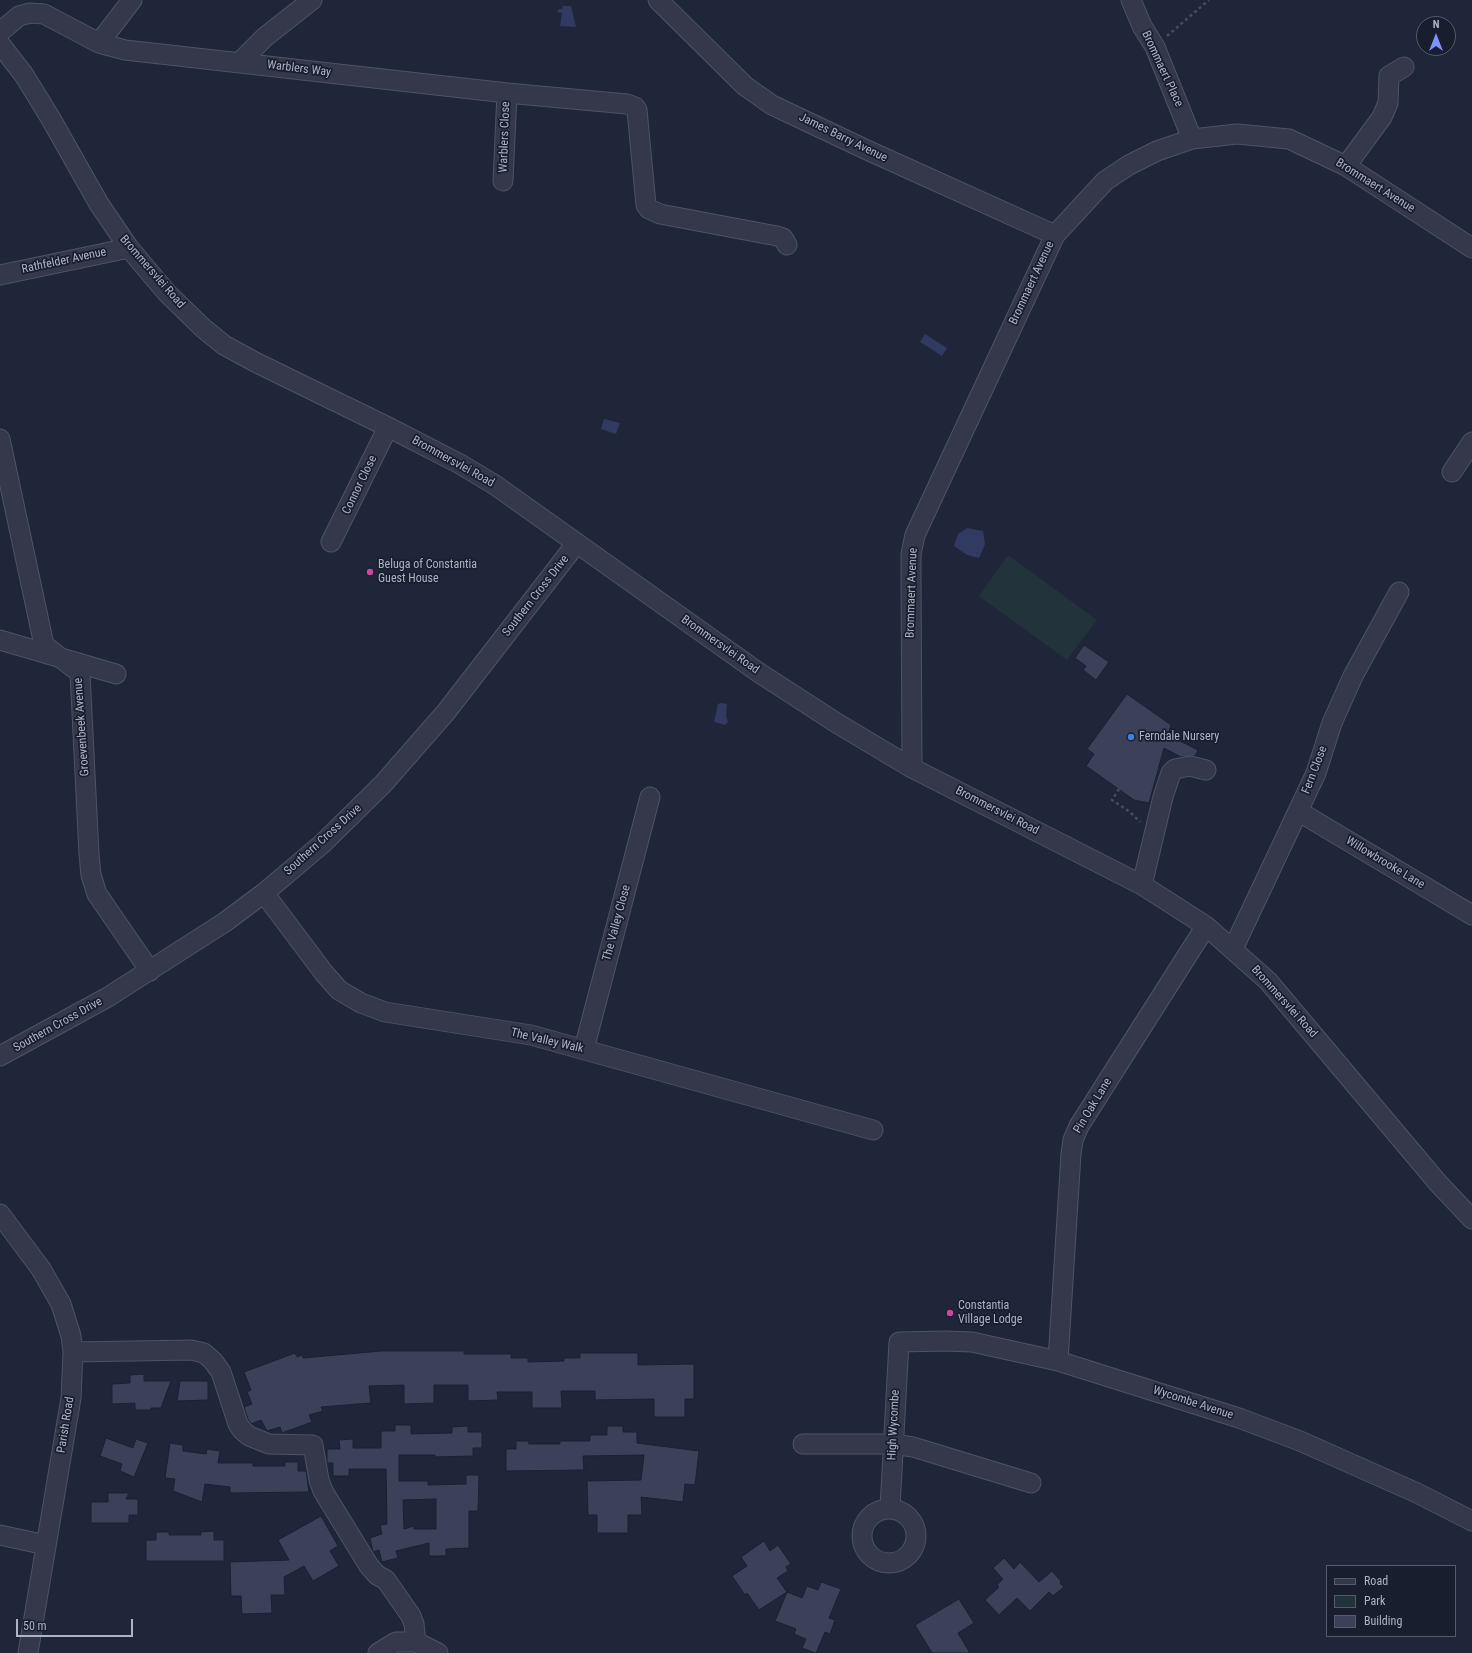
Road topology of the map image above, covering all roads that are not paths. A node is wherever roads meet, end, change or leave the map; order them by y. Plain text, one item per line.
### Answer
1 (132, 0) edge
2 (312, 0) edge
3 (658, 0) edge
4 (1131, 0) edge
5 (0, 32) edge
6 (98, 43) junction
7 (0, 44) edge
8 (240, 62) junction
9 (1404, 67) dead end
10 (507, 93) junction
11 (1192, 139) junction
12 (1346, 166) junction
13 (503, 181) dead end
14 (1055, 235) junction
15 (787, 245) dead end
16 (129, 248) junction
17 (1472, 248) edge
18 (0, 275) edge
19 (388, 427) junction
20 (0, 439) edge
21 (1472, 442) edge
22 (1452, 472) dead end
23 (331, 542) dead end
24 (576, 544) junction
25 (1399, 592) dead end
26 (7, 642) edge
27 (62, 658) junction
28 (116, 674) dead end
29 (912, 768) junction
30 (1206, 770) dead end
31 (650, 797) dead end
32 (1298, 811) junction
33 (1142, 885) junction
34 (264, 893) junction
35 (1472, 915) edge
36 (1206, 926) junction
37 (1233, 949) junction
38 (150, 971) junction
39 (584, 1049) junction
40 (0, 1056) edge
41 (873, 1130) dead end
42 (0, 1214) edge
43 (1472, 1218) edge
44 (899, 1342) joint
45 (73, 1352) junction
46 (1058, 1361) junction
47 (803, 1444) dead end
48 (893, 1444) junction
49 (1031, 1483) dead end
50 (890, 1508) dead end
51 (1472, 1521) edge
52 (0, 1535) edge
53 (46, 1545) junction
54 (416, 1642) junction
55 (28, 1653) edge
56 (378, 1653) edge
57 (438, 1653) edge

1 - 6 street
2 - 8 street
3 - 14 street, James Barry Avenue
4 - 11 street, Brommaert Place
5 - 6 street, Warblers Way
6 - 8 street, Warblers Way
7 - 16 street, Brommersvlei Road
8 - 10 street, Warblers Way
9 - 12 street
10 - 13 street, Warblers Close
10 - 15 street, Warblers Way
11 - 12 street, Brommaert Avenue
11 - 14 street, Brommaert Avenue
12 - 17 street, Brommaert Avenue
14 - 29 street, Brommaert Avenue
16 - 18 street, Rathfelder Avenue
16 - 19 street, Brommersvlei Road
19 - 23 street, Connor Close
19 - 24 street, Brommersvlei Road
20 - 27 street, Groevenbeek Avenue
21 - 22 street
24 - 29 street, Brommersvlei Road
24 - 34 street, Southern Cross Drive
25 - 32 street, Fern Close
26 - 27 street
27 - 28 street
27 - 38 street, Groevenbeek Avenue
29 - 33 street, Brommersvlei Road
30 - 33 street
31 - 39 street, The Valley Close
32 - 35 street, Willowbrooke Lane
32 - 37 street, Fern Close
33 - 36 street, Brommersvlei Road
34 - 38 street, Southern Cross Drive
34 - 39 street, The Valley Walk
36 - 37 street, Brommersvlei Road
36 - 46 street, Pin Oak Lane
37 - 43 street, Brommersvlei Road
38 - 40 street, Southern Cross Drive
39 - 41 street, The Valley Walk
42 - 45 street, Parish Road
44 - 46 street, Wycombe Avenue
44 - 48 street, High Wycombe
45 - 53 street, Parish Road
45 - 54 street
46 - 51 street, Wycombe Avenue
47 - 48 street
48 - 49 street
48 - 50 street, High Wycombe
52 - 53 street
53 - 55 street, Parish Road
54 - 56 street
54 - 57 street

